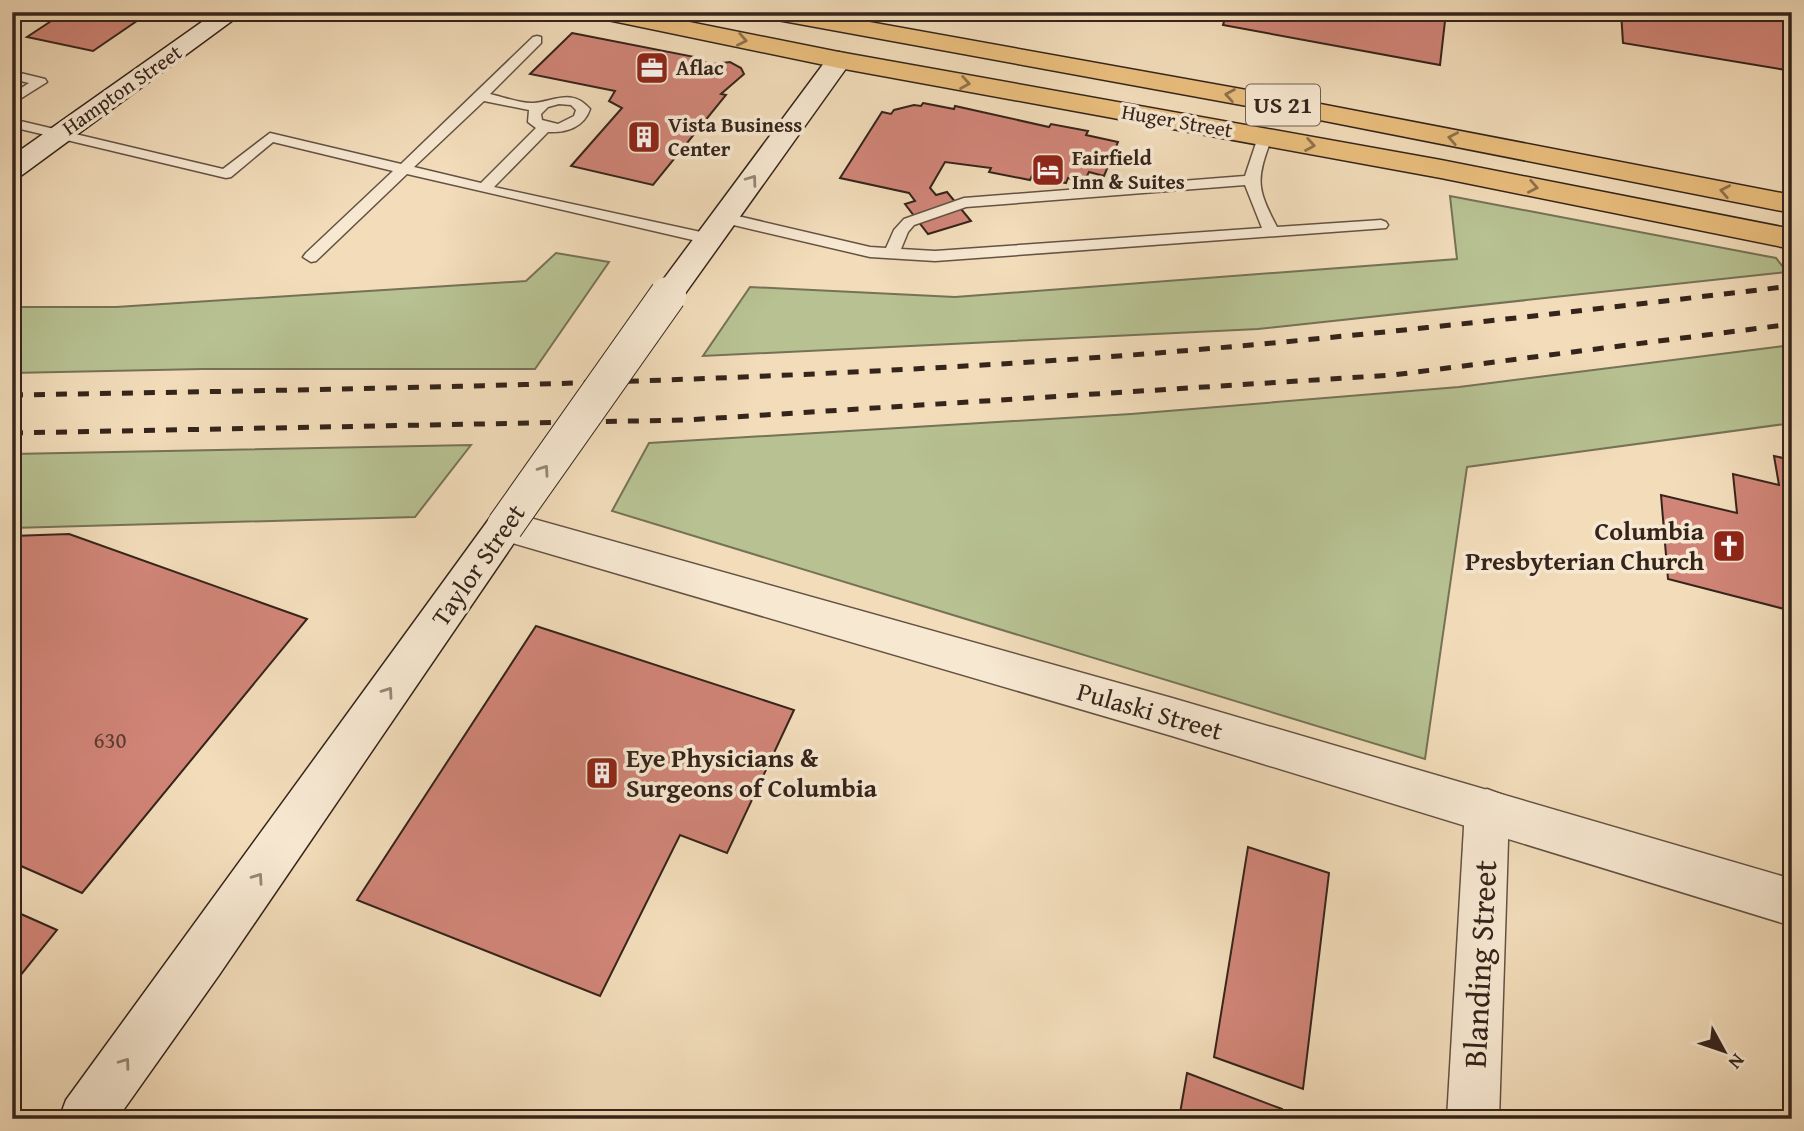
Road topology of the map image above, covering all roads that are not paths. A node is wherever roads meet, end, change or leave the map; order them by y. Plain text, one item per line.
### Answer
1 (232, 12) edge
2 (603, 12) edge
3 (772, 12) edge
4 (867, 20) edge
5 (537, 40) dead end
6 (839, 60) junction
7 (12, 75) edge
8 (481, 96) junction
9 (12, 100) edge
10 (538, 108) junction
11 (12, 123) edge
12 (545, 127) junction
13 (60, 134) junction
14 (1265, 137) junction
15 (12, 169) edge
16 (404, 170) junction
17 (1250, 180) junction
18 (484, 189) junction
19 (1792, 204) edge
20 (1381, 225) dead end
21 (717, 228) junction
22 (1272, 233) junction
23 (1792, 239) edge
24 (891, 254) junction
25 (311, 257) dead end
26 (505, 526) junction
27 (1487, 810) junction
28 (1792, 903) edge
29 (85, 1119) edge
30 (1473, 1119) edge

1 - 13 main road, Hampton Street
2 -> 6 highway, Huger Street / US 21
3 - 4 highway, Huger Street / US 21
4 - 6 highway, Taylor Street
19 -> 4 highway, Huger Street / US 21
5 - 8 lane
6 -> 14 highway, Huger Street / US 21
21 -> 6 main road, Taylor Street
7 - 9 lane
8 - 10 lane
8 - 16 lane
10 - 12 lane
10 - 12 lane
11 - 13 lane
12 - 18 lane
13 - 15 main road, Hampton Street
13 - 16 lane
14 - 17 lane
14 -> 23 highway, Huger Street / US 21
16 - 18 lane
16 - 25 lane
17 - 22 lane
17 - 24 lane
18 - 21 lane
20 - 22 lane
21 - 24 lane
26 -> 21 main road, Taylor Street, bridge
22 - 24 lane
26 - 27 main road, Pulaski Street
29 -> 26 main road, Taylor Street
27 - 28 main road, Pulaski Street
27 - 30 main road, Blanding Street

